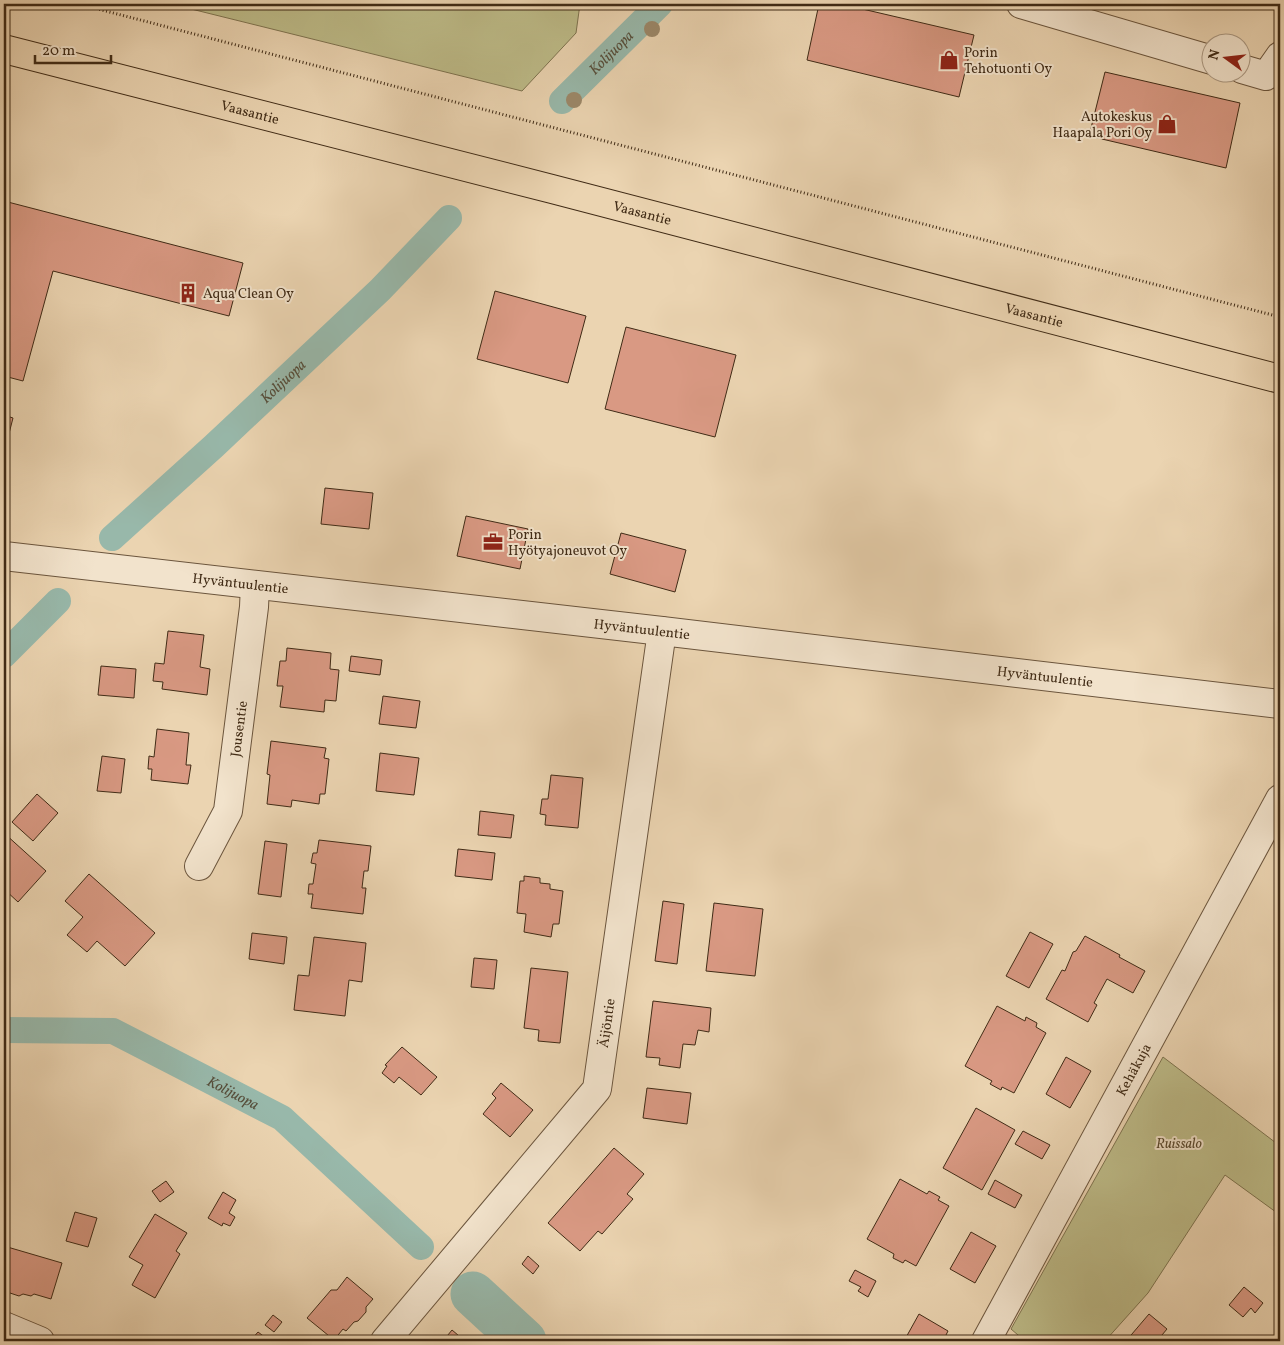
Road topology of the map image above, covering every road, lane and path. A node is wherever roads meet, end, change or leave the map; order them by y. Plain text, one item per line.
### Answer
1 (80, 4) edge
2 (1021, 4) edge
3 (4, 49) edge
4 (1280, 56) edge
5 (1202, 57) edge
6 (1252, 72) edge
7 (1280, 317) edge
8 (1280, 379) edge
9 (4, 556) edge
10 (255, 585) junction
11 (662, 631) junction
12 (1280, 704) edge
13 (1280, 799) edge
14 (199, 866) dead end
15 (4, 1326) edge
16 (40, 1341) edge
17 (385, 1341) edge
18 (986, 1341) edge

1 - 7 path
2 - 5 street
3 - 8 main road, Vaasantie
4 - 6 street
9 - 10 street, Hyväntuulentie
10 - 11 street, Hyväntuulentie
10 - 14 street, Jousentie
11 - 12 street, Hyväntuulentie
11 - 17 street, Äijöntie
13 - 18 street, Kehäkuja
15 - 16 street

